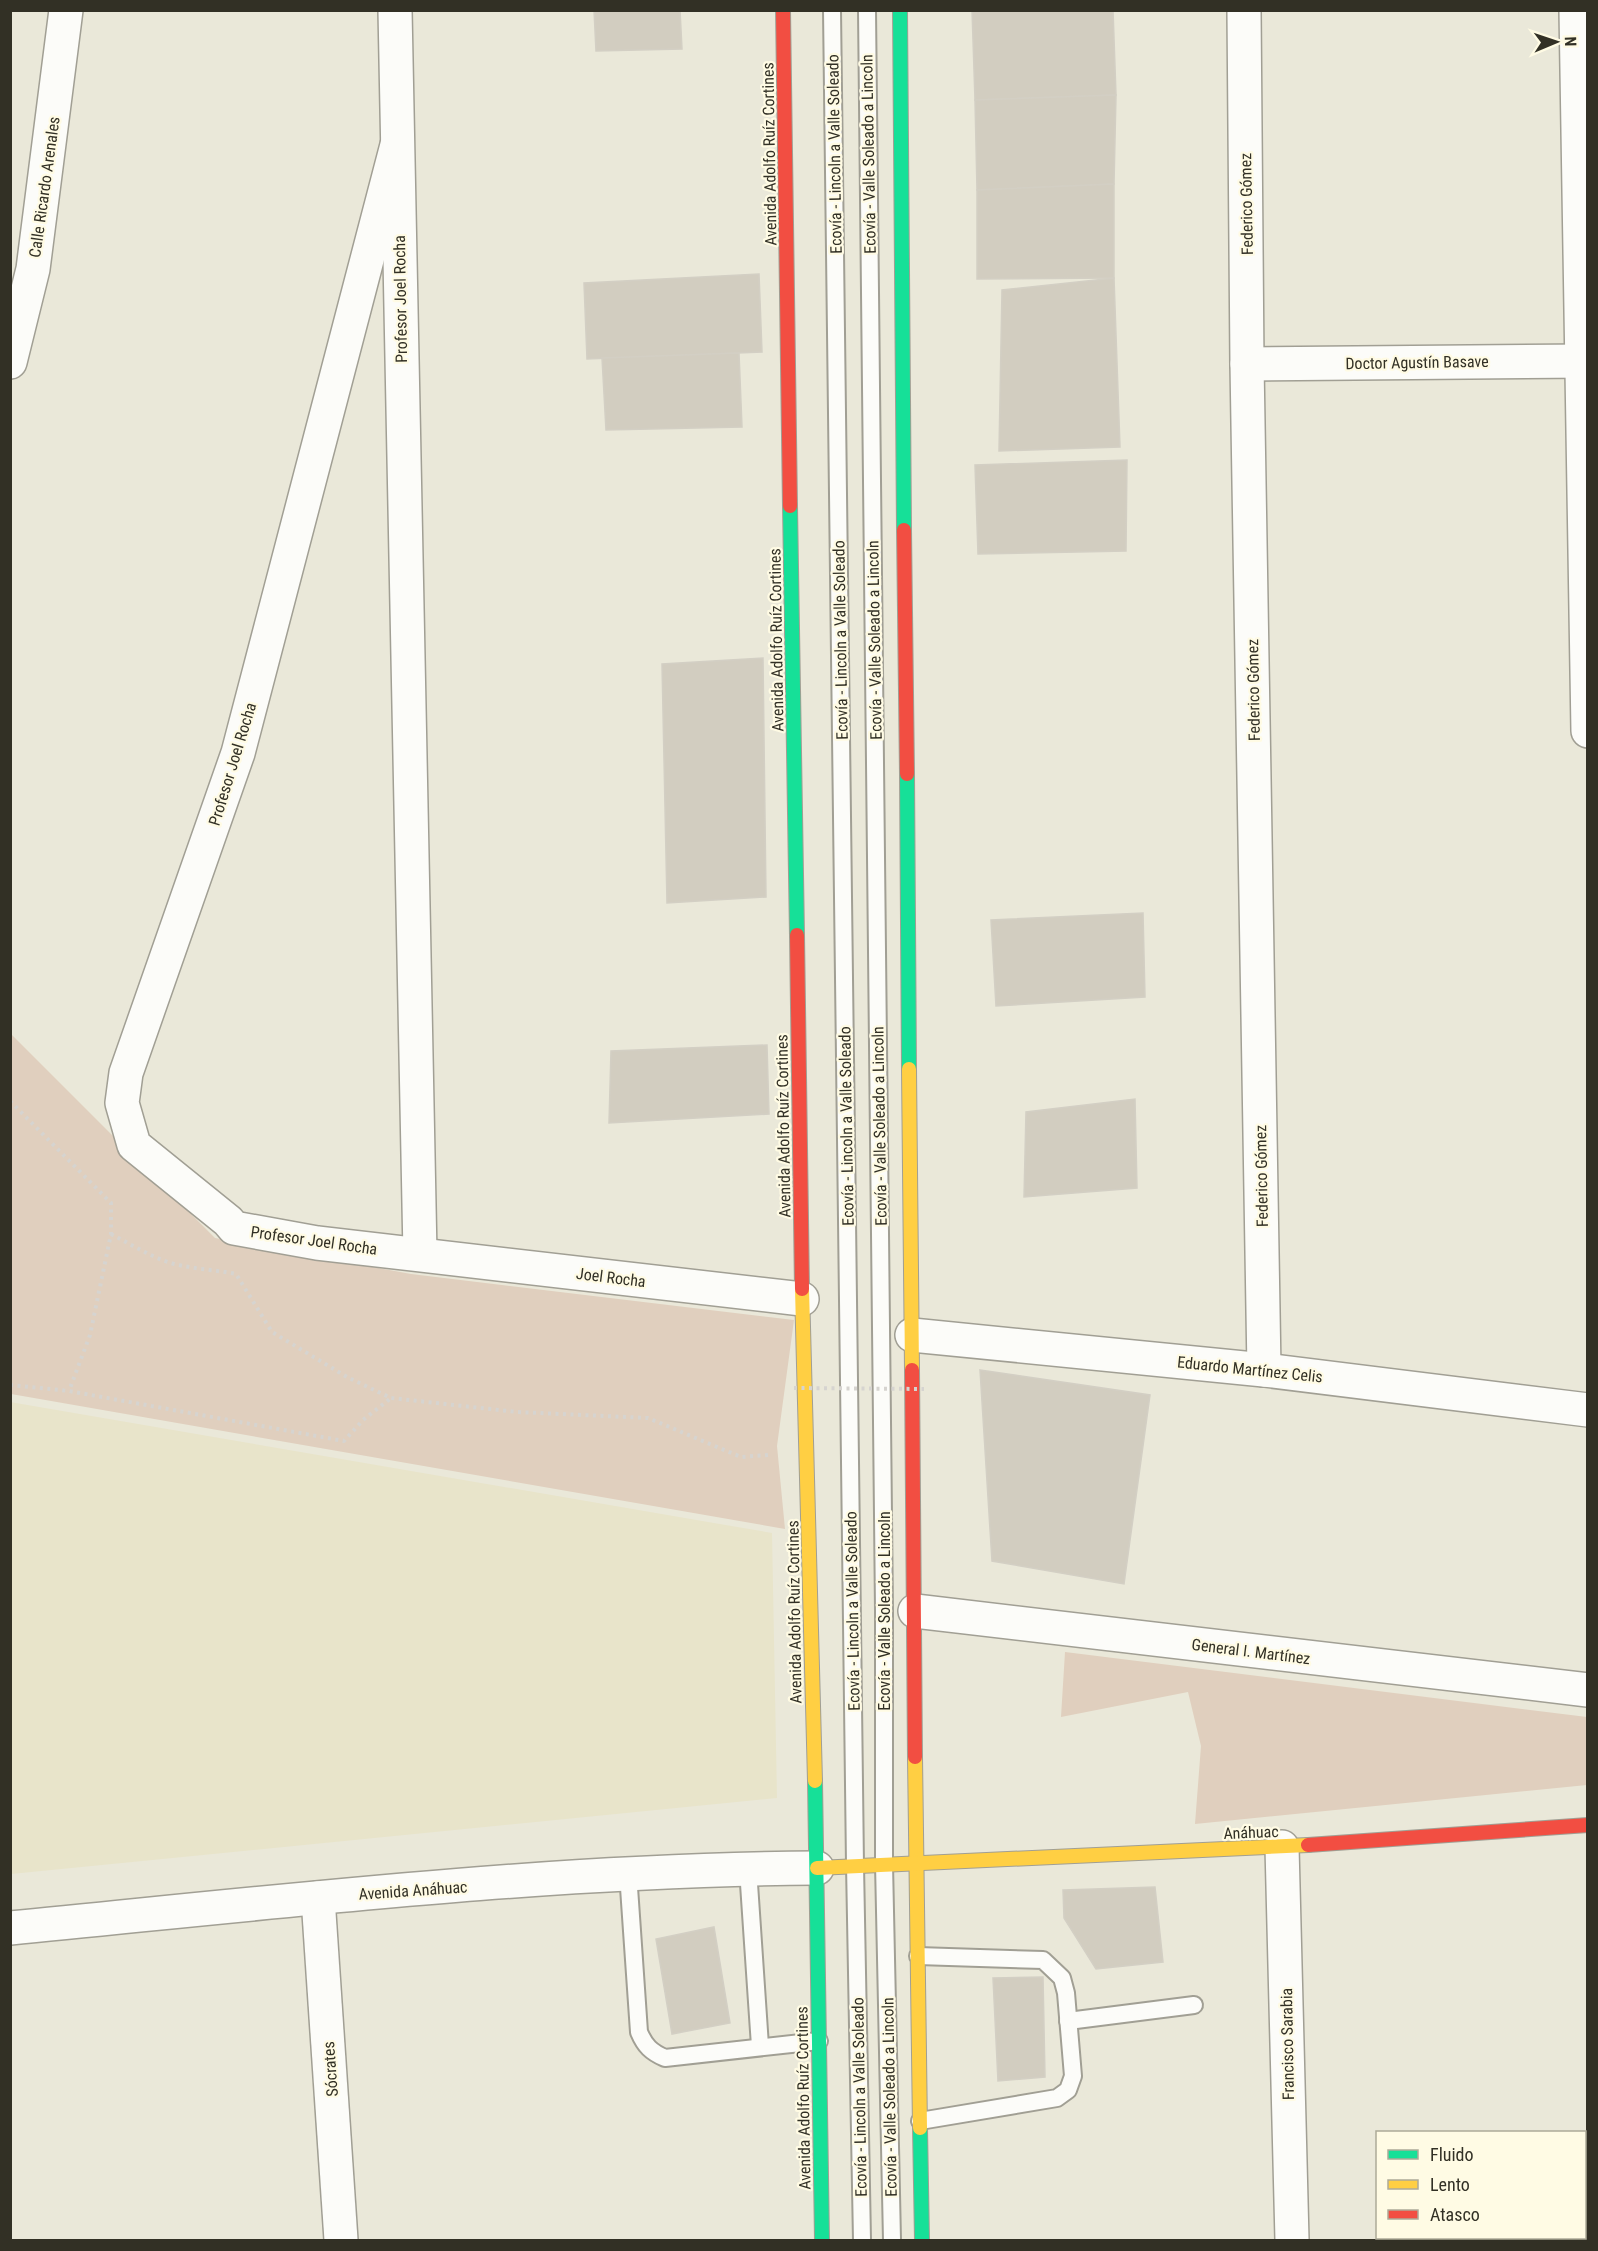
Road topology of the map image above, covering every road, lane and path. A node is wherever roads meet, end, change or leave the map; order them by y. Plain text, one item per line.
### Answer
1 (66, 10) edge
2 (395, 10) edge
3 (783, 10) edge
4 (832, 10) edge
5 (867, 10) edge
6 (900, 10) edge
7 (1244, 10) edge
8 (1576, 10) edge
9 (397, 145) junction
10 (1585, 361) edge
11 (10, 362) edge
12 (1247, 364) junction
13 (1587, 731) edge
14 (10, 1101) edge
15 (111, 1234) junction
16 (420, 1254) junction
17 (802, 1299) junction
18 (912, 1335) junction
19 (1264, 1370) junction
20 (10, 1385) edge
21 (794, 1388) dead end
22 (924, 1389) dead end
23 (69, 1390) junction
24 (391, 1398) junction
25 (1587, 1410) edge
26 (772, 1454) dead end
27 (915, 1611) junction
28 (1587, 1690) edge
29 (1587, 1825) edge
30 (1282, 1847) junction
31 (916, 1862) junction
32 (884, 1864) junction
33 (855, 1865) junction
34 (817, 1868) junction
35 (748, 1869) junction
36 (628, 1873) junction
37 (318, 1898) junction
38 (10, 1928) edge
39 (918, 1956) junction
40 (1194, 2005) dead end
41 (1068, 2020) junction
42 (819, 2041) junction
43 (760, 2046) junction
44 (920, 2121) junction
45 (341, 2241) edge
46 (822, 2241) edge
47 (862, 2241) edge
48 (892, 2241) edge
49 (922, 2241) edge
50 (1292, 2241) edge

1 - 11 street, Calle Ricardo Arenales
2 - 9 street, Profesor Joel Rocha
3 - 17 main road, Avenida Adolfo Ruíz Cortines
4 - 33 lane, Ecovía - Lincoln a Valle Soleado
5 - 32 lane, Ecovía - Valle Soleado a Lincoln
6 - 18 main road
7 - 12 street, Federico Gómez
8 - 10 street
9 - 16 street, Profesor Joel Rocha
9 - 16 street, Profesor Joel Rocha
10 - 12 street, Doctor Agustín Basave
10 - 13 street
12 - 19 street, Federico Gómez
14 - 15 path
15 - 23 path
15 - 24 path
16 - 17 street, Joel Rocha
17 - 34 main road, Avenida Adolfo Ruíz Cortines
18 - 19 street, Eduardo Martínez Celis
18 - 27 main road
19 - 25 street, Eduardo Martínez Celis
20 - 23 path
21 - 22 path, bridge
23 - 24 path
24 - 26 path
27 - 28 street, General I. Martínez
27 - 31 main road
29 - 30 main road, Anáhuac
30 - 31 main road, Anáhuac
30 - 50 street, Francisco Sarabia
31 - 32 main road, Anáhuac
31 - 39 main road
32 - 33 main road, Anáhuac
32 - 48 lane, Ecovía - Valle Soleado a Lincoln
33 - 34 main road, Anáhuac
33 - 47 lane, Ecovía - Lincoln a Valle Soleado
34 - 35 street, Avenida Anáhuac
34 - 42 main road, Avenida Adolfo Ruíz Cortines
35 - 36 street, Avenida Anáhuac
35 - 43 lane
36 - 37 street, Avenida Anáhuac
36 - 43 lane
37 - 38 street, Avenida Anáhuac
37 - 45 street, Sócrates
39 - 41 lane
39 - 44 main road
40 - 41 lane
41 - 44 lane
42 - 43 lane
42 - 46 main road, Avenida Adolfo Ruíz Cortines
44 - 49 main road

